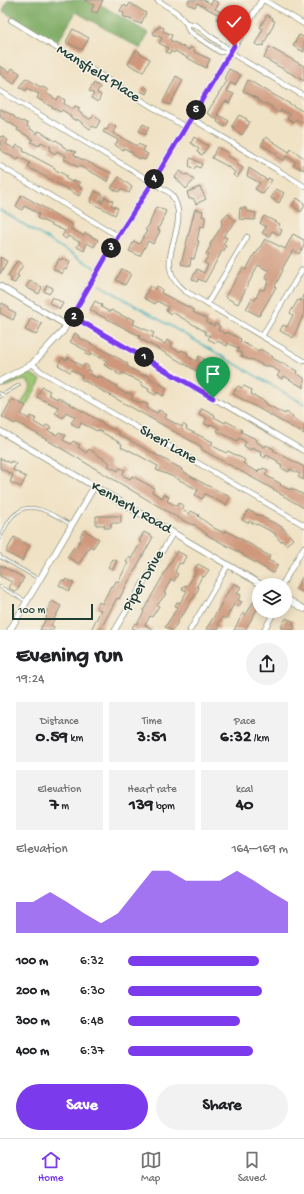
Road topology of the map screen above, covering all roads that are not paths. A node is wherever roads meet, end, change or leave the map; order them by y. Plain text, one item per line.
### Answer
1 (157, 0) edge
2 (263, 0) edge
3 (11, 20) dead end
4 (186, 23) junction
5 (304, 24) edge
6 (230, 52) junction
7 (0, 92) edge
8 (304, 96) edge
9 (191, 118) junction
10 (185, 127) junction
11 (0, 166) edge
12 (152, 182) junction
13 (304, 186) edge
14 (118, 236) junction
15 (247, 237) dead end
16 (302, 270) dead end
17 (0, 286) edge
18 (207, 304) junction
19 (72, 316) junction
20 (66, 325) junction
21 (262, 336) junction
22 (304, 360) edge
23 (32, 364) junction
24 (0, 381) edge
25 (19, 385) dead end
26 (0, 395) edge
27 (0, 431) edge
28 (304, 451) edge
29 (94, 487) junction
30 (72, 525) junction
31 (304, 525) edge
32 (173, 533) junction
33 (0, 538) edge
34 (304, 547) edge
35 (0, 555) edge
36 (228, 565) junction
37 (286, 578) edge
38 (40, 579) junction
39 (252, 579) edge
40 (0, 587) edge
41 (27, 602) junction
42 (292, 602) edge
43 (304, 609) edge
44 (271, 618) edge
45 (10, 630) edge
46 (116, 630) edge
47 (190, 630) edge
48 (264, 630) edge

1 - 4 street
2 - 5 street
2 - 6 street
3 - 10 street, Mansfield Place
4 - 6 street
4 - 6 street
6 - 8 street
6 - 9 street
7 - 12 street
9 - 10 street
9 - 13 street
10 - 12 street
11 - 14 street
12 - 14 street
12 - 18 street
14 - 19 street
15 - 18 street
16 - 21 street
17 - 20 street
18 - 21 street
19 - 20 street
19 - 28 street
20 - 23 street
21 - 22 street
23 - 24 street
23 - 31 street, Sheri Lane
25 - 26 lane
27 - 29 street, Kennerly Road
29 - 30 street
29 - 32 street, Kennerly Road
30 - 33 lane
30 - 38 street
32 - 36 street, Kennerly Road
32 - 46 street, Piper Drive
34 - 37 street
35 - 38 lane
36 - 39 street, Kennerly Road
36 - 47 street
38 - 41 street
40 - 41 lane
41 - 45 street
42 - 43 street
44 - 48 street

